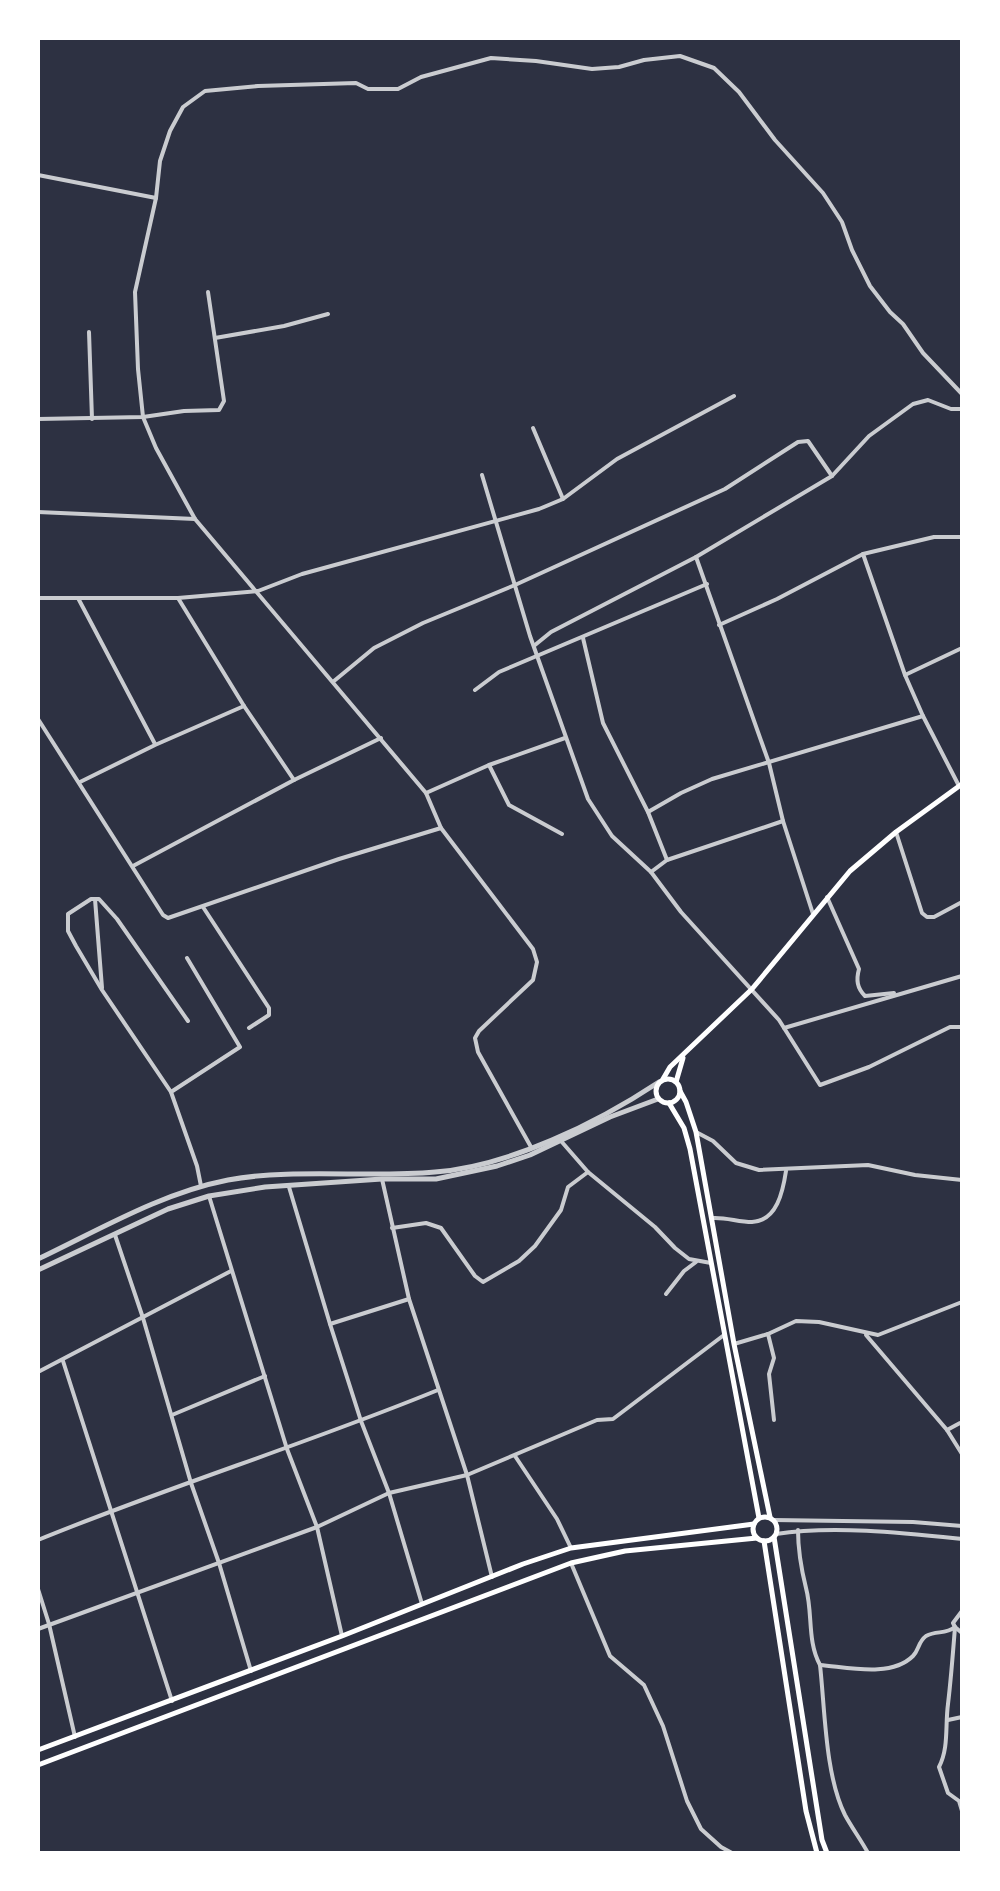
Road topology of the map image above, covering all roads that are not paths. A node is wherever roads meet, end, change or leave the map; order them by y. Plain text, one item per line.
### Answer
1 (38, 175) edge
2 (156, 198) junction
3 (208, 292) dead end
4 (328, 314) dead end
5 (89, 332) dead end
6 (215, 338) junction
7 (962, 394) edge
8 (734, 396) dead end
9 (962, 409) edge
10 (143, 417) junction
11 (38, 419) edge
12 (92, 419) junction
13 (533, 428) dead end
14 (482, 475) dead end
15 (832, 476) junction
16 (563, 499) junction
17 (38, 512) edge
18 (195, 519) junction
19 (496, 520) junction
20 (962, 537) edge
21 (863, 554) junction
22 (696, 557) junction
23 (707, 584) junction
24 (515, 585) junction
25 (258, 591) junction
26 (38, 598) edge
27 (78, 598) junction
28 (178, 598) junction
29 (719, 625) junction
30 (583, 638) junction
31 (535, 645) junction
32 (962, 648) edge
33 (538, 657) junction
34 (905, 675) junction
35 (334, 681) junction
36 (475, 690) dead end
37 (244, 706) junction
38 (923, 716) junction
39 (38, 719) edge
40 (381, 738) junction
41 (566, 738) junction
42 (155, 745) junction
43 (769, 763) junction
44 (489, 765) junction
45 (294, 780) junction
46 (80, 782) junction
47 (961, 785) edge
48 (426, 793) junction
49 (648, 812) junction
50 (783, 821) junction
51 (441, 828) junction
52 (896, 832) junction
53 (562, 834) dead end
54 (667, 860) junction
55 (133, 866) junction
56 (651, 872) junction
57 (827, 897) junction
58 (95, 899) junction
59 (962, 902) edge
60 (203, 907) junction
61 (813, 914) junction
62 (187, 958) dead end
63 (962, 976) edge
64 (752, 989) junction
65 (102, 990) junction
66 (905, 992) junction
67 (188, 1021) dead end
68 (962, 1027) edge
69 (249, 1028) dead end
70 (784, 1028) junction
71 (684, 1057) junction
72 (661, 1081) junction
73 (676, 1082) junction
74 (680, 1091) junction
75 (171, 1092) junction
76 (658, 1099) junction
77 (669, 1103) junction
78 (696, 1132) junction
79 (561, 1141) junction
80 (531, 1147) junction
81 (786, 1171) junction
82 (588, 1172) junction
83 (382, 1179) junction
84 (962, 1180) edge
85 (201, 1186) junction
86 (289, 1187) junction
87 (209, 1196) junction
88 (712, 1218) junction
89 (392, 1228) junction
90 (114, 1234) junction
91 (38, 1259) edge
92 (696, 1262) junction
93 (711, 1263) junction
94 (38, 1270) edge
95 (231, 1271) junction
96 (666, 1294) dead end
97 (409, 1299) junction
98 (962, 1302) edge
99 (143, 1318) junction
100 (330, 1324) junction
101 (768, 1334) junction
102 (865, 1334) junction
103 (724, 1335) junction
104 (734, 1344) junction
105 (63, 1361) junction
106 (38, 1372) edge
107 (265, 1376) junction
108 (438, 1390) junction
109 (172, 1415) junction
110 (774, 1420) dead end
111 (361, 1421) junction
112 (960, 1423) dead end
113 (947, 1430) junction
114 (287, 1449) junction
115 (962, 1454) edge
116 (515, 1456) junction
117 (467, 1475) junction
118 (191, 1483) junction
119 (389, 1493) junction
120 (112, 1510) junction
121 (759, 1518) junction
122 (772, 1518) junction
123 (754, 1524) junction
124 (962, 1526) edge
125 (317, 1527) junction
126 (798, 1530) junction
127 (775, 1535) junction
128 (757, 1538) junction
129 (962, 1539) edge
130 (38, 1540) edge
131 (764, 1541) junction
132 (571, 1548) junction
133 (219, 1563) junction
134 (571, 1563) junction
135 (492, 1577) junction
136 (38, 1589) edge
137 (139, 1594) junction
138 (422, 1604) junction
139 (962, 1611) edge
140 (49, 1624) junction
141 (955, 1627) junction
142 (38, 1629) edge
143 (962, 1633) edge
144 (342, 1636) junction
145 (820, 1665) junction
146 (251, 1671) junction
147 (172, 1701) junction
148 (962, 1717) edge
149 (948, 1720) junction
150 (75, 1737) junction
151 (38, 1750) edge
152 (38, 1765) edge
153 (962, 1811) edge
154 (732, 1853) edge
155 (817, 1853) edge
156 (827, 1853) edge
157 (868, 1853) edge

1 - 2 street
2 - 7 street
2 - 10 street
3 - 6 street
4 - 6 street
5 - 12 street
6 - 10 street
8 - 16 street
9 - 15 street
10 - 12 street
10 - 18 street
11 - 12 street
13 - 16 street
14 - 19 street
15 - 22 street
15 - 24 street
16 - 19 street
17 - 18 street
18 - 25 street
19 - 24 street
19 - 25 street
20 - 21 street
21 - 29 street
21 - 34 street
22 - 23 street
22 - 31 street
23 - 29 street
23 - 30 street
24 - 31 street
24 - 35 street
25 - 28 street
25 - 35 street
26 - 27 street
27 - 28 street
27 - 42 street
28 - 37 street
29 - 43 street
30 - 33 street
30 - 49 street
31 - 33 street
32 - 34 street
33 - 36 street
33 - 41 street
34 - 38 street
35 - 40 street
37 - 42 street
37 - 45 street
38 - 43 street
38 - 47 street
39 - 46 street
40 - 45 street
40 - 48 street
41 - 44 street
41 - 56 street
42 - 46 street
43 - 49 street
43 - 50 street
44 - 48 street
44 - 53 street
45 - 55 street
46 - 55 street
47 - 52 main road
48 - 51 street
49 - 54 street
50 - 54 street
50 - 61 street
51 - 60 street
51 - 80 street
52 - 57 main road
52 - 59 street
54 - 56 street
55 - 60 street
56 - 64 street
57 - 61 main road
57 - 66 street
58 - 65 street
58 - 65 street
58 - 67 street
60 - 69 street
61 - 64 main road
62 - 75 street
63 - 66 street
64 - 70 street
64 - 71 main road
65 - 75 street
66 - 70 street
68 - 70 street
71 - 72 main road
71 - 73 main road
72 - 73 main road
72 - 76 main road
72 - 80 street
73 - 74 main road
74 - 77 main road
74 - 78 main road
75 - 85 street
76 - 77 main road
76 - 79 street
77 - 93 main road
78 - 81 street
78 - 88 main road
79 - 82 street
79 - 83 street
80 - 85 street
81 - 84 street
81 - 88 street
82 - 89 street
82 - 92 street
83 - 86 street
83 - 89 street
85 - 91 street
86 - 87 street
86 - 100 street
87 - 90 street
87 - 95 street
88 - 104 main road
89 - 97 street
90 - 94 street
90 - 99 street
92 - 93 street
92 - 96 street
93 - 103 main road
95 - 99 street
95 - 107 street
97 - 100 street
97 - 108 street
98 - 102 street
99 - 105 street
99 - 109 street
100 - 111 street
101 - 102 street
101 - 104 street
101 - 110 street
102 - 113 street
103 - 116 street
103 - 121 main road
104 - 122 main road
105 - 106 street
105 - 120 street
107 - 109 street
107 - 114 street
108 - 111 street
108 - 117 street
109 - 118 street
111 - 114 street
111 - 119 street
112 - 113 street
113 - 115 street
114 - 118 street
114 - 125 street
116 - 117 street
116 - 132 street
117 - 119 street
117 - 135 street
118 - 120 street
118 - 133 street
119 - 125 street
119 - 138 street
120 - 130 street
120 - 137 street
121 - 122 main road
121 - 123 main road
122 - 124 street
122 - 127 main road
123 - 128 main road
123 - 132 main road
125 - 133 street
125 - 144 street
126 - 127 street
126 - 129 street
126 - 145 street
127 - 131 main road
127 - 156 main road
128 - 131 main road
128 - 134 main road
131 - 155 main road
132 - 135 main road
133 - 137 street
133 - 146 street
134 - 152 main road
134 - 154 street
135 - 138 main road
136 - 140 street
137 - 140 street
137 - 147 street
138 - 144 main road
139 - 141 street
140 - 142 street
140 - 150 street
141 - 143 street
141 - 145 street
141 - 149 street
144 - 146 main road
145 - 157 street
146 - 147 main road
147 - 150 main road
148 - 149 street
149 - 153 street
150 - 151 main road

